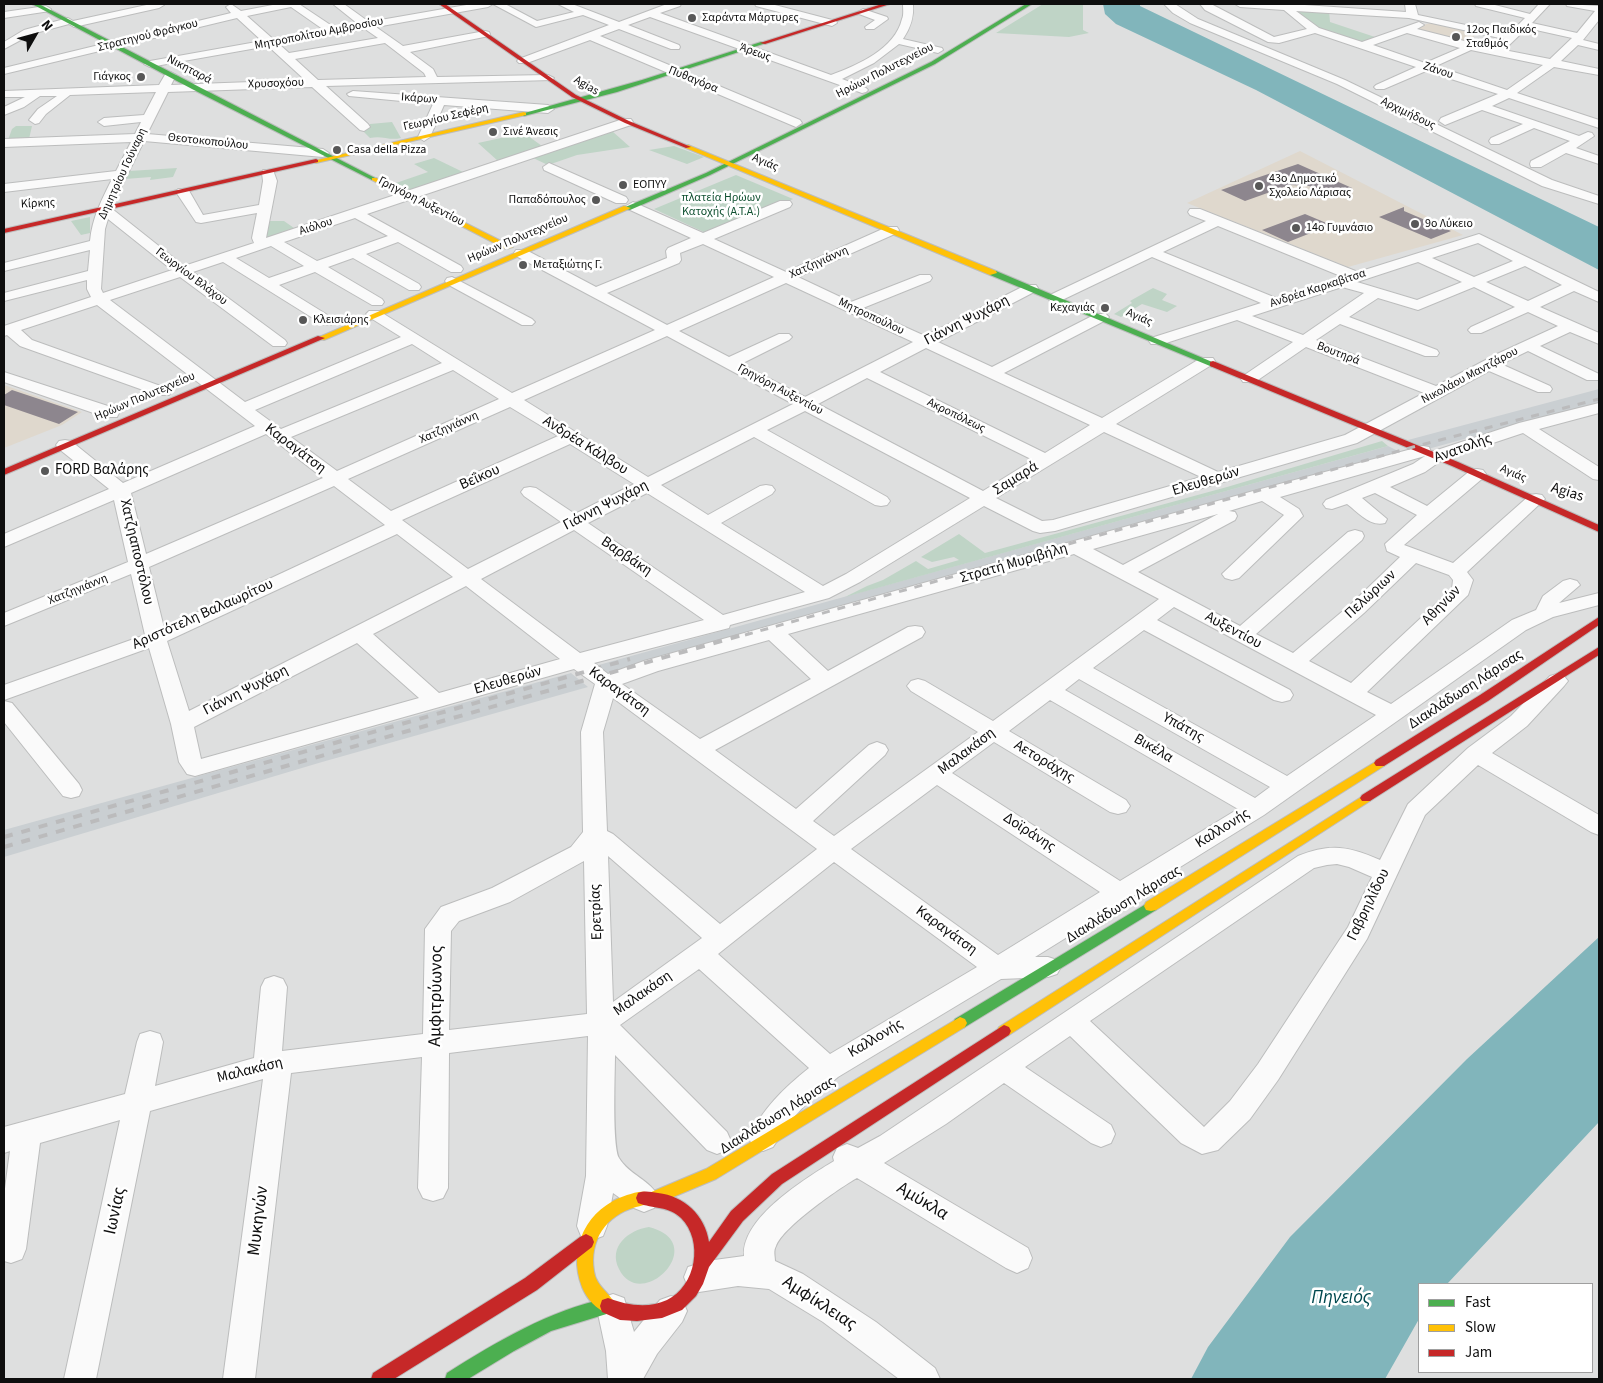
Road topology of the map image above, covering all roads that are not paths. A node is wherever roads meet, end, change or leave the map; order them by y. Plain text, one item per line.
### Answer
1 (35, 4) edge
2 (227, 4) edge
3 (293, 4) edge
4 (338, 4) edge
5 (488, 4) edge
6 (498, 4) edge
7 (563, 4) edge
8 (676, 4) edge
9 (760, 4) edge
10 (787, 4) edge
11 (887, 4) edge
12 (908, 4) edge
13 (1013, 4) edge
14 (1029, 4) edge
15 (1169, 4) edge
16 (1205, 4) edge
17 (1240, 4) edge
18 (1480, 4) edge
19 (1545, 4) edge
20 (1571, 4) edge
21 (159, 5) edge
22 (1285, 5) edge
23 (447, 7) edge
24 (776, 8) junction
25 (46, 9) junction
26 (1411, 10) edge
27 (1599, 11) edge
28 (585, 12) junction
29 (863, 12) junction
30 (1443, 12) dead end
31 (649, 13) junction
32 (238, 14) junction
33 (4, 16) edge
34 (1430, 20) junction
35 (1488, 21) dead end
36 (71, 23) junction
37 (832, 23) junction
38 (1524, 23) junction
39 (366, 25) junction
40 (619, 25) junction
41 (870, 28) dead end
42 (1315, 30) junction
43 (1407, 30) junction
44 (332, 31) junction
45 (485, 34) junction
46 (590, 36) junction
47 (1510, 37) junction
48 (1577, 39) junction
49 (386, 40) junction
50 (895, 40) junction
51 (271, 43) junction
52 (112, 45) junction
53 (4, 46) edge
54 (1361, 46) junction
55 (675, 47) dead end
56 (1599, 47) edge
57 (1468, 48) junction
58 (746, 49) junction
59 (401, 50) junction
60 (938, 50) junction
61 (1497, 52) junction
62 (286, 57) junction
63 (524, 60) junction
64 (1554, 62) junction
65 (150, 64) junction
66 (1427, 67) junction
67 (1542, 70) junction
68 (4, 71) edge
69 (1599, 71) edge
70 (673, 72) junction
71 (170, 75) junction
72 (548, 78) junction
73 (1570, 78) dead end
74 (831, 79) junction
75 (433, 80) junction
76 (318, 85) junction
77 (1380, 87) dead end
78 (194, 88) junction
79 (163, 89) junction
80 (862, 90) junction
81 (67, 92) junction
82 (36, 93) junction
83 (4, 94) edge
84 (1508, 94) junction
85 (440, 100) junction
86 (581, 100) junction
87 (1481, 106) junction
88 (548, 109) junction
89 (4, 112) edge
90 (148, 118) junction
91 (35, 120) dead end
92 (1445, 121) dead end
93 (104, 122) dead end
94 (627, 122) junction
95 (796, 123) junction
96 (1534, 124) junction
97 (1599, 124) edge
98 (364, 127) dead end
99 (1599, 130) edge
100 (139, 137) junction
101 (424, 137) junction
102 (1580, 140) junction
103 (1494, 141) dead end
104 (6, 146) edge
105 (1565, 148) junction
106 (327, 155) junction
107 (1599, 160) edge
108 (725, 161) junction
109 (1536, 164) dead end
110 (549, 167) dead end
111 (268, 173) junction
112 (121, 174) junction
113 (1547, 183) junction
114 (4, 188) edge
115 (183, 192) junction
116 (409, 195) junction
117 (1599, 200) edge
118 (627, 203) junction
119 (784, 204) dead end
120 (265, 208) junction
121 (104, 209) junction
122 (1195, 212) dead end
123 (356, 213) junction
124 (1599, 214) edge
125 (73, 216) junction
126 (4, 219) edge
127 (1217, 220) junction
128 (892, 230) junction
129 (4, 231) edge
130 (399, 237) junction
131 (702, 238) junction
132 (267, 243) junction
133 (97, 244) junction
134 (515, 250) junction
135 (354, 252) junction
136 (1151, 252) junction
137 (1419, 257) junction
138 (224, 258) junction
139 (1524, 262) junction
140 (315, 266) junction
141 (4, 267) edge
142 (182, 271) junction
143 (95, 274) junction
144 (454, 275) junction
145 (786, 277) junction
146 (1357, 277) junction
147 (926, 278) dead end
148 (1342, 282) junction
149 (1475, 282) junction
150 (267, 284) junction
151 (414, 286) junction
152 (1573, 286) junction
153 (1031, 288) junction
154 (597, 292) junction
155 (1376, 292) junction
156 (4, 297) edge
157 (1055, 298) junction
158 (1599, 298) edge
159 (100, 299) junction
160 (1275, 303) junction
161 (1529, 307) junction
162 (375, 308) junction
163 (852, 308) junction
164 (1237, 315) junction
165 (1101, 317) junction
166 (1338, 318) junction
167 (329, 322) junction
168 (527, 322) dead end
169 (1570, 326) junction
170 (7, 330) edge
171 (669, 330) junction
172 (1476, 330) dead end
173 (1597, 336) edge
174 (784, 337) dead end
175 (413, 338) junction
176 (1158, 341) junction
177 (1305, 341) junction
178 (925, 342) junction
179 (279, 344) junction
180 (1527, 345) junction
181 (1431, 353) dead end
182 (1207, 361) junction
183 (730, 363) junction
184 (454, 364) junction
185 (1489, 365) junction
186 (867, 372) junction
187 (992, 373) junction
188 (1594, 377) dead end
189 (4, 378) edge
190 (1249, 379) junction
191 (205, 380) junction
192 (1544, 389) dead end
193 (163, 392) junction
194 (1439, 392) junction
195 (146, 399) dead end
196 (512, 400) junction
197 (806, 404) junction
198 (1599, 408) edge
199 (243, 409) junction
200 (116, 412) joint
201 (1582, 412) junction
202 (93, 421) dead end
203 (1599, 423) edge
204 (1102, 425) junction
205 (1525, 427) junction
206 (754, 430) junction
207 (1371, 430) junction
208 (273, 432) junction
209 (571, 437) junction
210 (63, 438) junction
211 (1429, 454) junction
212 (1046, 460) junction
213 (4, 472) edge
214 (1477, 474) junction
215 (1599, 475) edge
216 (335, 478) junction
217 (1218, 478) junction
218 (649, 485) junction
219 (1377, 487) junction
220 (121, 490) junction
221 (766, 490) dead end
222 (530, 492) dead end
223 (1263, 494) junction
224 (986, 498) junction
225 (1350, 498) junction
226 (1536, 499) junction
227 (881, 501) dead end
228 (1332, 504) dead end
229 (1428, 514) junction
230 (1228, 516) dead end
231 (1378, 519) dead end
232 (1599, 519) edge
233 (708, 522) junction
234 (393, 523) junction
235 (574, 523) junction
236 (1040, 526) joint
237 (1599, 529) edge
238 (1355, 536) dead end
239 (4, 541) edge
240 (1075, 547) junction
241 (1413, 556) junction
242 (139, 566) junction
243 (1456, 571) junction
244 (1124, 572) junction
245 (1232, 574) dead end
246 (467, 578) junction
247 (1570, 584) dead end
248 (822, 594) junction
249 (1173, 599) junction
250 (1599, 599) edge
251 (1546, 613) junction
252 (4, 620) edge
253 (1599, 620) edge
254 (1143, 621) junction
255 (722, 622) junction
256 (773, 632) junction
257 (915, 632) dead end
258 (359, 633) junction
259 (1242, 635) junction
260 (156, 639) junction
261 (1599, 650) edge
262 (576, 661) junction
263 (1294, 663) junction
264 (1078, 669) junction
265 (1563, 674) junction
266 (825, 680) junction
267 (606, 682) junction
268 (918, 686) dead end
269 (1049, 690) junction
270 (4, 693) edge
271 (1353, 693) junction
272 (1282, 695) dead end
273 (436, 702) junction
274 (4, 708) edge
275 (1392, 714) junction
276 (182, 724) junction
277 (994, 732) junction
278 (698, 750) junction
279 (877, 750) dead end
280 (1476, 754) junction
281 (194, 768) joint
282 (937, 774) junction
283 (1288, 787) junction
284 (71, 790) dead end
285 (1118, 806) dead end
286 (1256, 809) junction
287 (796, 822) junction
288 (1599, 826) edge
289 (594, 834) junction
290 (834, 849) junction
291 (1385, 872) junction
292 (1120, 893) junction
293 (1191, 909) junction
294 (710, 946) junction
295 (1163, 958) junction
296 (1053, 967) junction
297 (997, 968) junction
298 (274, 987) dead end
299 (1071, 1020) junction
300 (601, 1022) junction
301 (150, 1042) dead end
302 (435, 1043) junction
303 (273, 1064) junction
304 (1004, 1068) junction
305 (828, 1069) junction
306 (139, 1101) junction
307 (1101, 1134) dead end
308 (15, 1137) edge
309 (717, 1141) dead end
310 (600, 1145) junction
311 (828, 1145) junction
312 (756, 1148) junction
313 (857, 1163) junction
314 (433, 1188) dead end
315 (649, 1198) junction
316 (588, 1236) junction
317 (11, 1249) dead end
318 (1017, 1258) dead end
319 (761, 1272) junction
320 (695, 1279) junction
321 (610, 1307) junction
322 (80, 1379) edge
323 (239, 1379) edge
324 (379, 1379) edge
325 (453, 1379) edge
326 (625, 1379) edge
327 (924, 1379) edge

1 - 25 main road, Νικηταρά
2 - 32 street
3 - 32 street, Στρατηγού Φράγκου
3 - 44 street
4 - 39 street
5 - 23 street, Μητροπολίτου Αμβροσίου
6 - 28 street
7 - 28 street
8 - 31 street
9 - 24 street
10 - 24 street
11 - 29 main road, Γεωργίου Σεφέρη
12 - 50 street
13 - 60 main road, Ηρώων Πολυτεχνείου
14 - 108 main road, Ηρώων Πολυτεχνείου
15 - 113 street, Αρχιμήδους
16 - 42 street
17 - 22 street
18 - 38 street
19 - 38 street
20 - 27 street
21 - 36 street
22 - 26 street
22 - 42 street, Ζάνου
23 - 39 street, Μητροπολίτου Αμβροσίου
23 - 45 main road, Agias
24 - 37 street
25 - 33 street
25 - 36 main road, Νικηταρά
26 - 30 street
26 - 34 street
27 - 48 street
28 - 40 street
29 - 37 main road, Γεωργίου Σεφέρη
29 - 41 street
31 - 40 street
31 - 58 street, Άρεως
32 - 51 street
32 - 52 street, Στρατηγού Φράγκου
34 - 43 street
34 - 47 street
35 - 38 street
36 - 52 main road, Νικηταρά
36 - 53 street
37 - 58 main road, Γεωργίου Σεφέρη
38 - 47 street
38 - 48 street
39 - 44 street, Μητροπολίτου Αμβροσίου
39 - 49 street
40 - 46 street
40 - 55 street
42 - 54 street, Ζάνου
43 - 54 street
43 - 57 street
44 - 51 street, Μητροπολίτου Αμβροσίου
45 - 59 street
45 - 63 main road, Agias
46 - 63 street
46 - 70 street, Πυθαγόρα
47 - 61 street
48 - 56 street
48 - 64 street
49 - 59 street
49 - 62 street
50 - 60 street
50 - 74 street
51 - 62 street
51 - 65 street, Μητροπολίτου Αμβροσίου
52 - 65 main road, Νικηταρά
52 - 68 street, Στρατηγού Φράγκου
54 - 66 street, Ζάνου
57 - 61 street
57 - 66 street
57 - 67 street
58 - 70 main road, Γεωργίου Σεφέρη
58 - 74 street, Άρεως
59 - 75 street
60 - 80 main road, Ηρώων Πολυτεχνείου
61 - 64 street
62 - 76 street
63 - 72 main road, Agias
64 - 67 street
64 - 69 street
65 - 71 main road, Νικηταρά
66 - 77 street
66 - 84 street, Ζάνου
67 - 73 street
67 - 84 street
70 - 86 main road, Γεωργίου Σεφέρη
70 - 95 street, Πυθαγόρα
71 - 78 main road, Νικηταρά
71 - 79 street, Δημητρίου Γούναρη
72 - 75 street, Χρυσοχόου
72 - 86 main road, Agias
74 - 80 street, Άρεως
75 - 76 street, Χρυσοχόου
76 - 78 street, Χρυσοχόου
76 - 85 street, Ικάρων
76 - 98 street
78 - 79 street, Χρυσοχόου
78 - 106 main road, Νικηταρά
79 - 81 street, Χρυσοχόου
79 - 90 street, Δημητρίου Γούναρη
80 - 95 main road, Ηρώων Πολυτεχνείου
81 - 82 street, Χρυσοχόου
81 - 91 street
82 - 83 street, Χρυσοχόου
82 - 89 street
84 - 87 street
84 - 97 street, Ζάνου
85 - 88 street, Ικάρων
85 - 101 street
86 - 88 main road, Γεωργίου Σεφέρη
86 - 94 main road, Agias
87 - 92 street
87 - 96 street
88 - 101 main road, Γεωργίου Σεφέρη
90 - 93 street
90 - 100 street, Δημητρίου Γούναρη
94 - 108 main road, Agias
94 - 116 street, Αιόλου
95 - 108 main road, Ηρώων Πολυτεχνείου
96 - 102 street
96 - 103 street
99 - 102 street
100 - 104 street, Θεοτοκοπούλου
100 - 106 street, Θεοτοκοπούλου
100 - 112 street, Δημητρίου Γούναρη
101 - 106 main road, Γεωργίου Σεφέρη
102 - 105 street
105 - 107 street
105 - 109 street
106 - 111 main road, Γεωργίου Σεφέρη
106 - 116 main road, Γρηγόρη Αυξεντίου
108 - 118 main road, Ηρώων Πολυτεχνείου
108 - 128 main road, Αγιάς
110 - 118 street, Μητροπούλου
111 - 115 main road, Γεωργίου Σεφέρη
111 - 120 street
112 - 114 street
112 - 121 street, Δημητρίου Γούναρη
113 - 117 street, Αρχιμήδους
113 - 124 street
115 - 120 street
115 - 121 main road, Γεωργίου Σεφέρη
116 - 123 street, Αιόλου
116 - 134 main road, Γρηγόρη Αυξεντίου
118 - 131 street, Μητροπούλου
118 - 134 main road, Ηρώων Πολυτεχνείου
119 - 131 street
120 - 132 street
121 - 125 main road, Γεωργίου Σεφέρη
121 - 133 street, Δημητρίου Γούναρη
121 - 142 street, Γεωργίου Βλάχου
122 - 127 street
123 - 130 street
123 - 132 street, Αιόλου
125 - 126 main road, Κίρκης
125 - 129 main road, Γεωργίου Σεφέρη
127 - 136 street
127 - 146 street
128 - 145 street, Χατζηγιάννη
128 - 153 main road, Αγιάς
130 - 135 street
130 - 144 street
131 - 145 street, Μητροπούλου
131 - 154 street
132 - 138 street, Αιόλου
132 - 140 street, Ανδρέα Κάλβου
133 - 141 street
133 - 143 street, Δημητρίου Γούναρη
134 - 144 main road, Ηρώων Πολυτεχνείου
134 - 154 street, Γρηγόρη Αυξεντίου
135 - 140 street
135 - 151 street
136 - 157 street
136 - 160 street
137 - 139 street, Ανδρέα Καρκαβίτσα
137 - 146 street, Ανδρέα Καρκαβίτσα
137 - 149 street
138 - 142 street, Αιόλου
138 - 150 street
139 - 149 street
139 - 152 street
140 - 150 street
140 - 162 street, Ανδρέα Κάλβου
142 - 159 street, Αιόλου
142 - 179 street, Γεωργίου Βλάχου
143 - 156 street
143 - 159 street, Δημητρίου Γούναρη
144 - 151 main road, Ηρώων Πολυτεχνείου
144 - 162 main road, Ηρώων Πολυτεχνείου
144 - 168 street
145 - 163 street, Μητροπούλου
145 - 171 street, Χατζηγιάννη
146 - 148 street, Ανδρέα Καρκαβίτσα
147 - 163 street
148 - 155 street
148 - 160 street, Ανδρέα Καρκαβίτσα
149 - 155 street
149 - 161 street
150 - 167 street
151 - 162 main road, Ηρώων Πολυτεχνείου
152 - 158 street
152 - 161 street
153 - 157 main road, Αγιάς
153 - 178 street, Γιάννη Ψυχάρη
154 - 171 street, Γρηγόρη Αυξεντίου
155 - 166 street
157 - 165 main road, Αγιάς
159 - 170 street, Αιόλου
159 - 191 street
160 - 164 street, Ανδρέα Καρκαβίτσα
161 - 169 street
161 - 172 street
162 - 167 main road, Ηρώων Πολυτεχνείου
162 - 175 street, Ανδρέα Κάλβου
162 - 191 main road, Ηρώων Πολυτεχνείου
163 - 178 street, Μητροπούλου
164 - 176 street, Ανδρέα Καρκαβίτσα
164 - 177 street, Βουτηρά
165 - 176 main road, Αγιάς
165 - 187 street
166 - 177 street
166 - 181 street
167 - 179 main road, Ηρώων Πολυτεχνείου
169 - 173 street
169 - 180 street, Νικολάου Μαντζάρου
170 - 193 street
171 - 183 street, Γρηγόρη Αυξεντίου
171 - 196 street, Χατζηγιάννη
174 - 183 street
175 - 184 street, Ανδρέα Κάλβου
175 - 199 street
176 - 182 main road, Αγιάς
177 - 190 street
177 - 194 street, Βουτηρά
178 - 186 street, Γιάννη Ψυχάρη
178 - 187 street, Μητροπούλου
179 - 191 main road, Ηρώων Πολυτεχνείου
180 - 185 street, Νικολάου Μαντζάρου
180 - 188 street
182 - 190 main road, Αγιάς
182 - 204 street, Σαμαρά
183 - 197 street, Γρηγόρη Αυξεντίου
184 - 196 street, Ανδρέα Κάλβου
184 - 208 street
185 - 192 street
185 - 194 street, Νικολάου Μαντζάρου
186 - 197 street, Γιάννη Ψυχάρη
186 - 212 street, Ακροπόλεως
187 - 204 street, Μητροπούλου
189 - 200 street
190 - 207 main road, Αγιάς
191 - 193 main road, Ηρώων Πολυτεχνείου
191 - 199 street, Καραγάτση
191 - 210 main road, Ηρώων Πολυτεχνείου
193 - 195 main road, Ηρώων Πολυτεχνείου
194 - 207 street, Νικολάου Μαντζάρου
196 - 209 street, Ανδρέα Κάλβου
196 - 216 street, Χατζηγιάννη
197 - 206 street, Γιάννη Ψυχάρη
197 - 224 street, Γρηγόρη Αυξεντίου
198 - 201 street, Ανατολής
199 - 208 street, Καραγάτση
200 - 202 main road, Ηρώων Πολυτεχνείου
201 - 203 street
201 - 205 street, Ανατολής
204 - 212 street, Σαμαρά
204 - 217 street, Μητροπούλου
205 - 211 street, Ανατολής
205 - 215 street
206 - 218 street, Γιάννη Ψυχάρη
206 - 227 street
207 - 211 main road, Αγιάς
207 - 217 street, Ελευθερών
208 - 216 street, Καραγάτση
208 - 220 street
209 - 218 street, Ανδρέα Κάλβου
209 - 234 street, Βεΐκου
210 - 213 main road, Ηρώων Πολυτεχνείου
210 - 220 street, Χατζηαποστόλου
211 - 214 main road, Αγιάς
211 - 219 street, Ανατολής
211 - 223 street, Στρατή Μυριβήλη
212 - 224 street, Σαμαρά
214 - 226 main road, Αγιάς
214 - 229 street
216 - 234 street, Καραγάτση
216 - 242 street, Χατζηγιάννη
217 - 236 street, Ελευθερών
218 - 233 street, Ανδρέα Κάλβου
218 - 235 street, Γιάννη Ψυχάρη
219 - 225 street, Ανατολής
219 - 229 street
220 - 239 street
220 - 242 street, Χατζηαποστόλου
221 - 233 street
222 - 235 street, Βαρβάκη
223 - 240 street, Στρατή Μυριβήλη
223 - 245 street
224 - 236 street, Γρηγόρη Αυξεντίου
224 - 248 street, Σαμαρά
225 - 228 street, Ανατολής
225 - 231 street
226 - 232 main road, Agias
226 - 237 main road, Agias
226 - 243 street, Αθηνών
229 - 241 street
230 - 244 street
233 - 248 street, Ανδρέα Κάλβου
234 - 246 street, Καραγάτση
234 - 260 street, Αριστότελη Βαλαωρίτου
235 - 246 street, Γιάννη Ψυχάρη
235 - 255 street, Βαρβάκη
238 - 259 street
240 - 244 street, Αυξεντίου
240 - 256 street, Στρατή Μυριβήλη
241 - 243 street
241 - 263 street, Πελώριων
242 - 252 street, Χατζηγιάννη
242 - 260 street, Χατζηαποστόλου
243 - 271 street, Αθηνών
244 - 249 street, Αυξεντίου
246 - 258 street, Γιάννη Ψυχάρη
246 - 262 street, Καραγάτση
247 - 251 street
248 - 255 street, Ελευθερών
249 - 254 street, Μαλακάση
249 - 259 street, Αυξεντίου
250 - 251 street, Καλλoνής
251 - 275 street, Καλλoνής
253 - 296 main road, Διακλάδωση Λάρισας
254 - 264 street, Μαλακάση
254 - 272 street
255 - 262 street, Ελευθερών
256 - 266 street
256 - 267 street, Στρατή Μυριβήλη
257 - 266 street
258 - 273 street
258 - 276 street, Γιάννη Ψυχάρη
259 - 263 street, Αυξεντίου
260 - 270 street, Αριστότελη Βαλαωρίτου
260 - 276 street, Χατζηαποστόλου
261 - 265 main road
262 - 267 street, Καραγάτση
262 - 273 street, Ελευθερών
263 - 271 street, Αυξεντίου
264 - 269 street, Μαλακάση
264 - 283 street, Υπάτης
265 - 280 street, Γαβρηιλίδου
265 - 293 main road
266 - 278 street
267 - 278 street, Καραγάτση
267 - 289 street, Ερετρίας
268 - 277 street, Αετοράχης
269 - 277 street, Μαλακάση
269 - 286 street, Βικέλα
271 - 275 street, Αυξεντίου
273 - 281 street, Ελευθερών
274 - 284 street
275 - 283 street, Καλλoνής
276 - 281 street, Χατζηαποστόλου
277 - 282 street, Μαλακάση
277 - 285 street, Αετοράχης
278 - 287 street, Καραγάτση
279 - 287 street
280 - 288 street
280 - 291 street, Γαβρηιλίδου
282 - 290 street, Μαλακάση
282 - 292 street, Δοϊράνης
283 - 286 street, Καλλoνής
286 - 292 street, Καλλoνής
287 - 290 street, Καραγάτση
289 - 294 street
289 - 300 street, Ερετρίας
289 - 302 street, Αμφιτρύωνος
290 - 294 street, Μαλακάση
290 - 297 street, Καραγάτση
291 - 295 street
291 - 299 street, Γαβρηιλίδου
292 - 297 street, Καλλoνής
293 - 295 street
293 - 311 main road
294 - 300 street, Μαλακάση
294 - 305 street
295 - 299 street
296 - 297 street
296 - 312 main road, Διακλάδωση Λάρισας
297 - 305 street, Καλλoνής
298 - 303 street, Μυκηνών
299 - 304 street
300 - 302 street, Μαλακάση
300 - 309 street
300 - 310 street, Ερετρίας
301 - 306 street, Ιωνίας
302 - 303 street, Μαλακάση
302 - 314 street, Αμφιτρύωνος
303 - 306 street, Μαλακάση
303 - 323 street, Μυκηνών
304 - 307 street
304 - 313 street
305 - 312 street, Καλλoνής
306 - 308 street, Μαλακάση
306 - 322 street, Ιωνίας
308 - 317 street
310 - 315 street, Ερετρίας
310 - 316 street, Ερετρίας
311 - 313 street, Αμύκλα
311 - 320 main road
312 - 315 main road, Διακλάδωση Λάρισας
313 - 318 street, Αμύκλα
313 - 319 street
315 - 316 main road
315 - 320 main road
316 - 321 main road
316 - 324 main road
319 - 320 street, Αμφίκλειας
319 - 327 street, Αμφίκλειας
320 - 321 main road
320 - 326 street
321 - 325 main road
321 - 326 street

